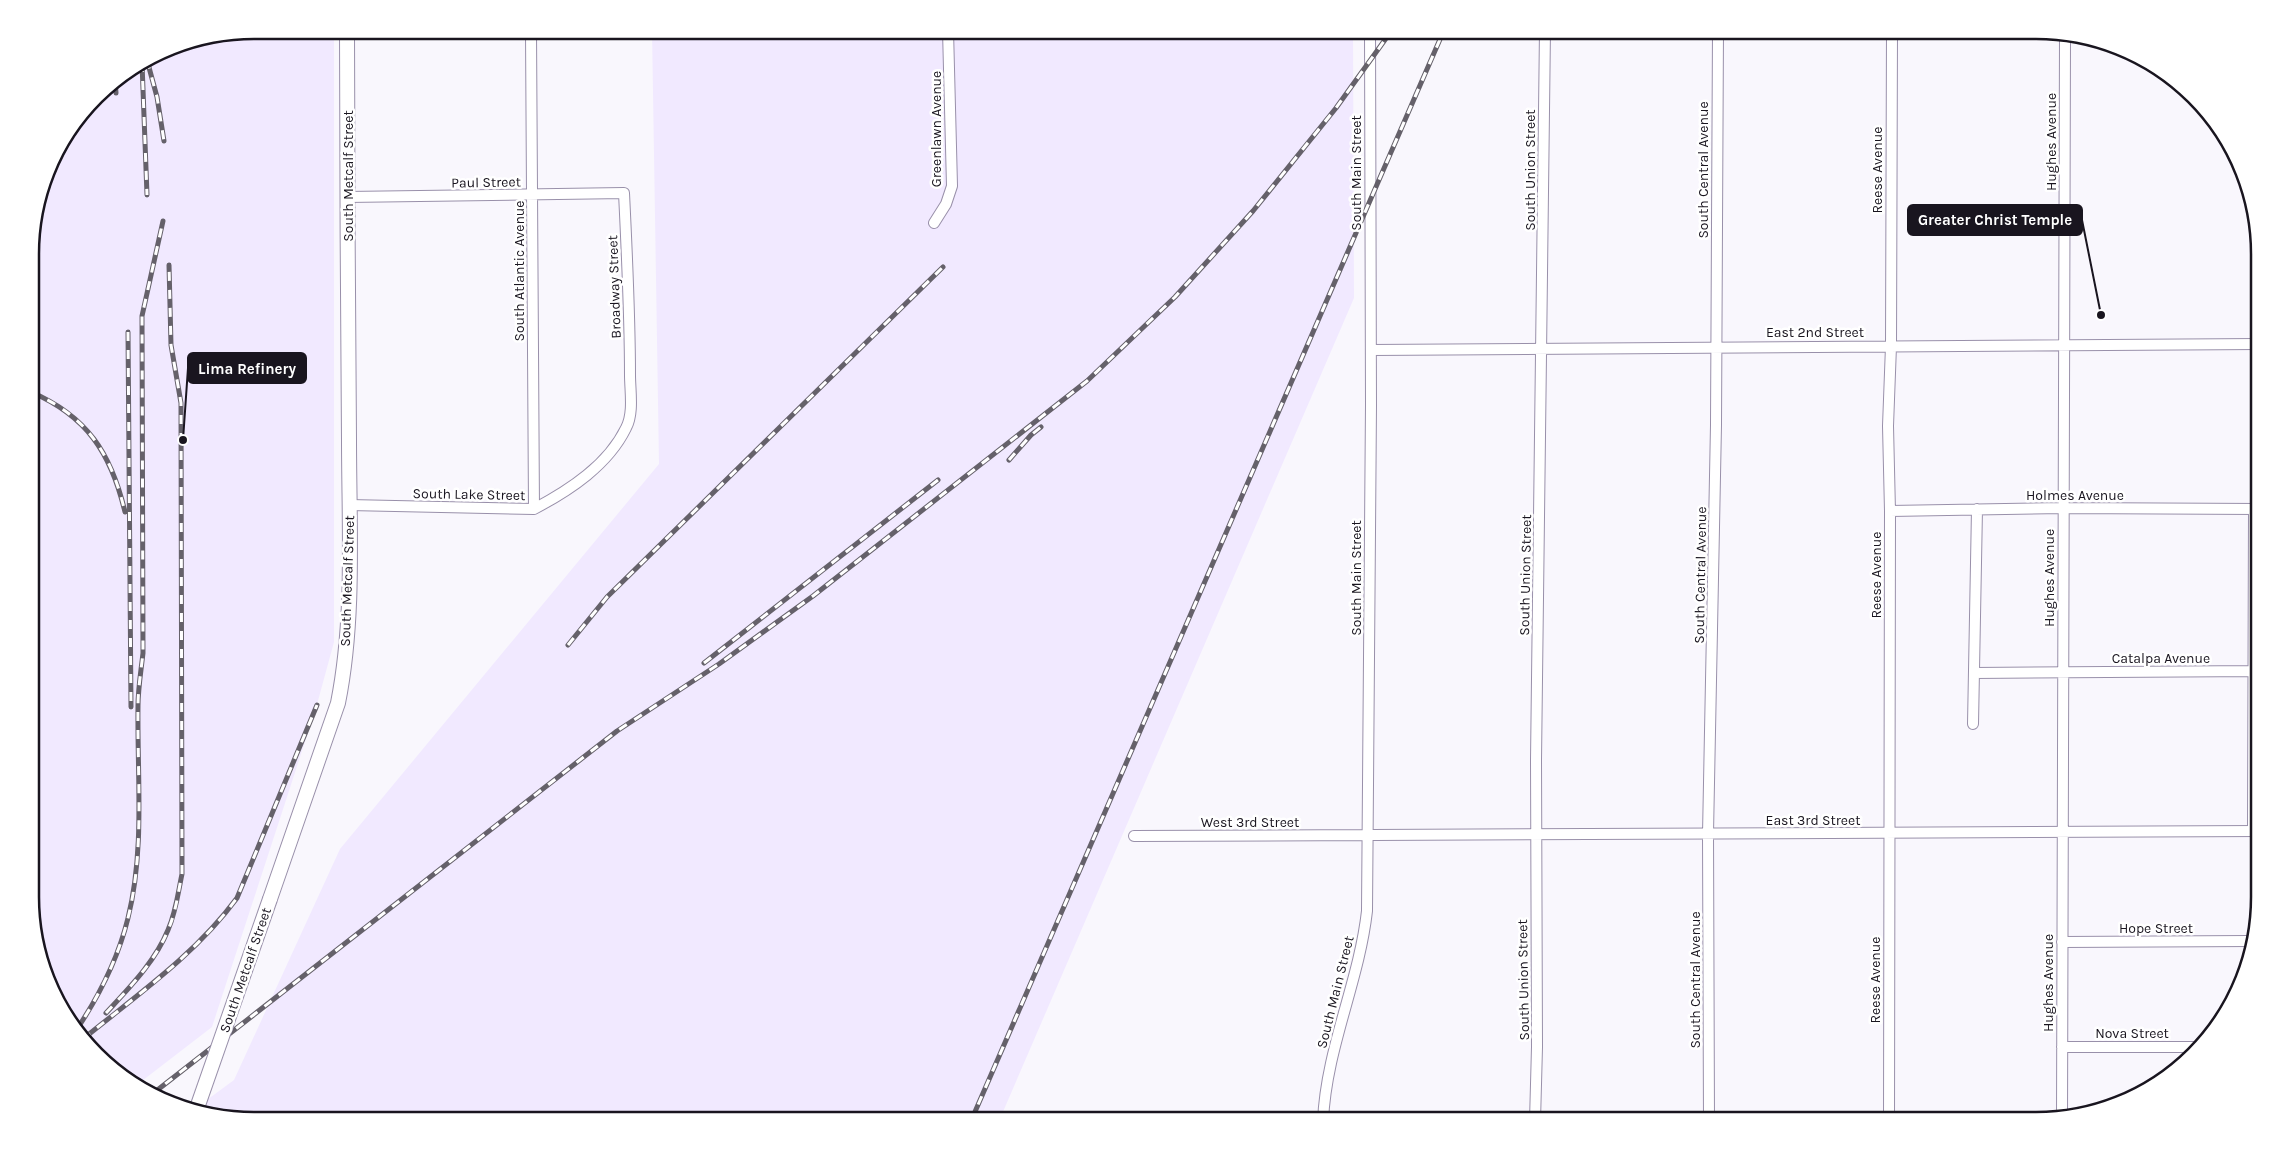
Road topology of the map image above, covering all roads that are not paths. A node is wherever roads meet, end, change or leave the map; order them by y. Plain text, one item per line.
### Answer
1 (347, 39) edge
2 (531, 39) edge
3 (948, 39) edge
4 (1370, 39) edge
5 (1544, 39) edge
6 (1718, 39) edge
7 (1892, 39) edge
8 (2065, 41) edge
9 (624, 194) joint
10 (533, 195) junction
11 (348, 197) junction
12 (934, 223) dead end
13 (2251, 344) edge
14 (2064, 345) junction
15 (1891, 346) junction
16 (1716, 347) junction
17 (1542, 348) junction
18 (1371, 350) junction
19 (630, 380) joint
20 (349, 505) junction
21 (2062, 508) junction
22 (534, 509) junction
23 (2251, 509) edge
24 (1977, 510) junction
25 (1890, 511) junction
26 (2251, 671) edge
27 (2062, 672) junction
28 (1974, 673) junction
29 (1973, 724) dead end
30 (2251, 831) edge
31 (2063, 832) junction
32 (1890, 833) junction
33 (1708, 834) junction
34 (1536, 835) junction
35 (1134, 836) dead end
36 (1367, 836) junction
37 (2247, 941) edge
38 (2062, 942) junction
39 (2062, 1047) junction
40 (2190, 1047) edge
41 (198, 1105) edge
42 (2062, 1110) edge
43 (1323, 1112) edge
44 (1535, 1112) edge
45 (1709, 1112) edge
46 (1889, 1112) edge

1 - 11 main road, South Metcalf Street
2 - 10 street, South Atlantic Avenue
3 - 12 street, Greenlawn Avenue
4 - 18 street, South Main Street
5 - 17 street, South Union Street
6 - 16 street, South Central Avenue
7 - 15 street, Reese Avenue
8 - 14 street, Hughes Avenue
9 - 10 street, Paul Street
9 - 19 street, Broadway Street
10 - 11 street, Paul Street
10 - 22 street, South Atlantic Avenue
11 - 20 main road, South Metcalf Street
13 - 14 street, East 2nd Street
14 - 15 street, East 2nd Street
14 - 21 street, Hughes Avenue
15 - 16 street, East 2nd Street
15 - 25 street, Reese Avenue
16 - 17 street, East 2nd Street
16 - 33 street, South Central Avenue
17 - 18 street, East 2nd Street
17 - 34 street, South Union Street
18 - 36 street, South Main Street
19 - 22 street, South Lake Street
20 - 22 street, South Lake Street
20 - 41 main road, South Metcalf Street, bridge
21 - 23 street, Holmes Avenue
21 - 24 street, Holmes Avenue
21 - 27 street, Hughes Avenue
24 - 25 street, Holmes Avenue
24 - 28 street
25 - 32 street, Reese Avenue
26 - 27 street, Catalpa Avenue
27 - 28 street, Catalpa Avenue
27 - 31 street, Hughes Avenue
28 - 29 street
30 - 31 street, East 3rd Street
31 - 32 street, East 3rd Street
31 - 38 street, Hughes Avenue
32 - 33 street, East 3rd Street
32 - 46 street, Reese Avenue
33 - 34 street, East 3rd Street
33 - 45 street, South Central Avenue
34 - 36 street, East 3rd Street
34 - 44 street, South Union Street
35 - 36 street, West 3rd Street
36 - 43 street, South Main Street
37 - 38 street, Hope Street
38 - 39 street, Hughes Avenue
39 - 40 street, Nova Street
39 - 42 street, Hughes Avenue

